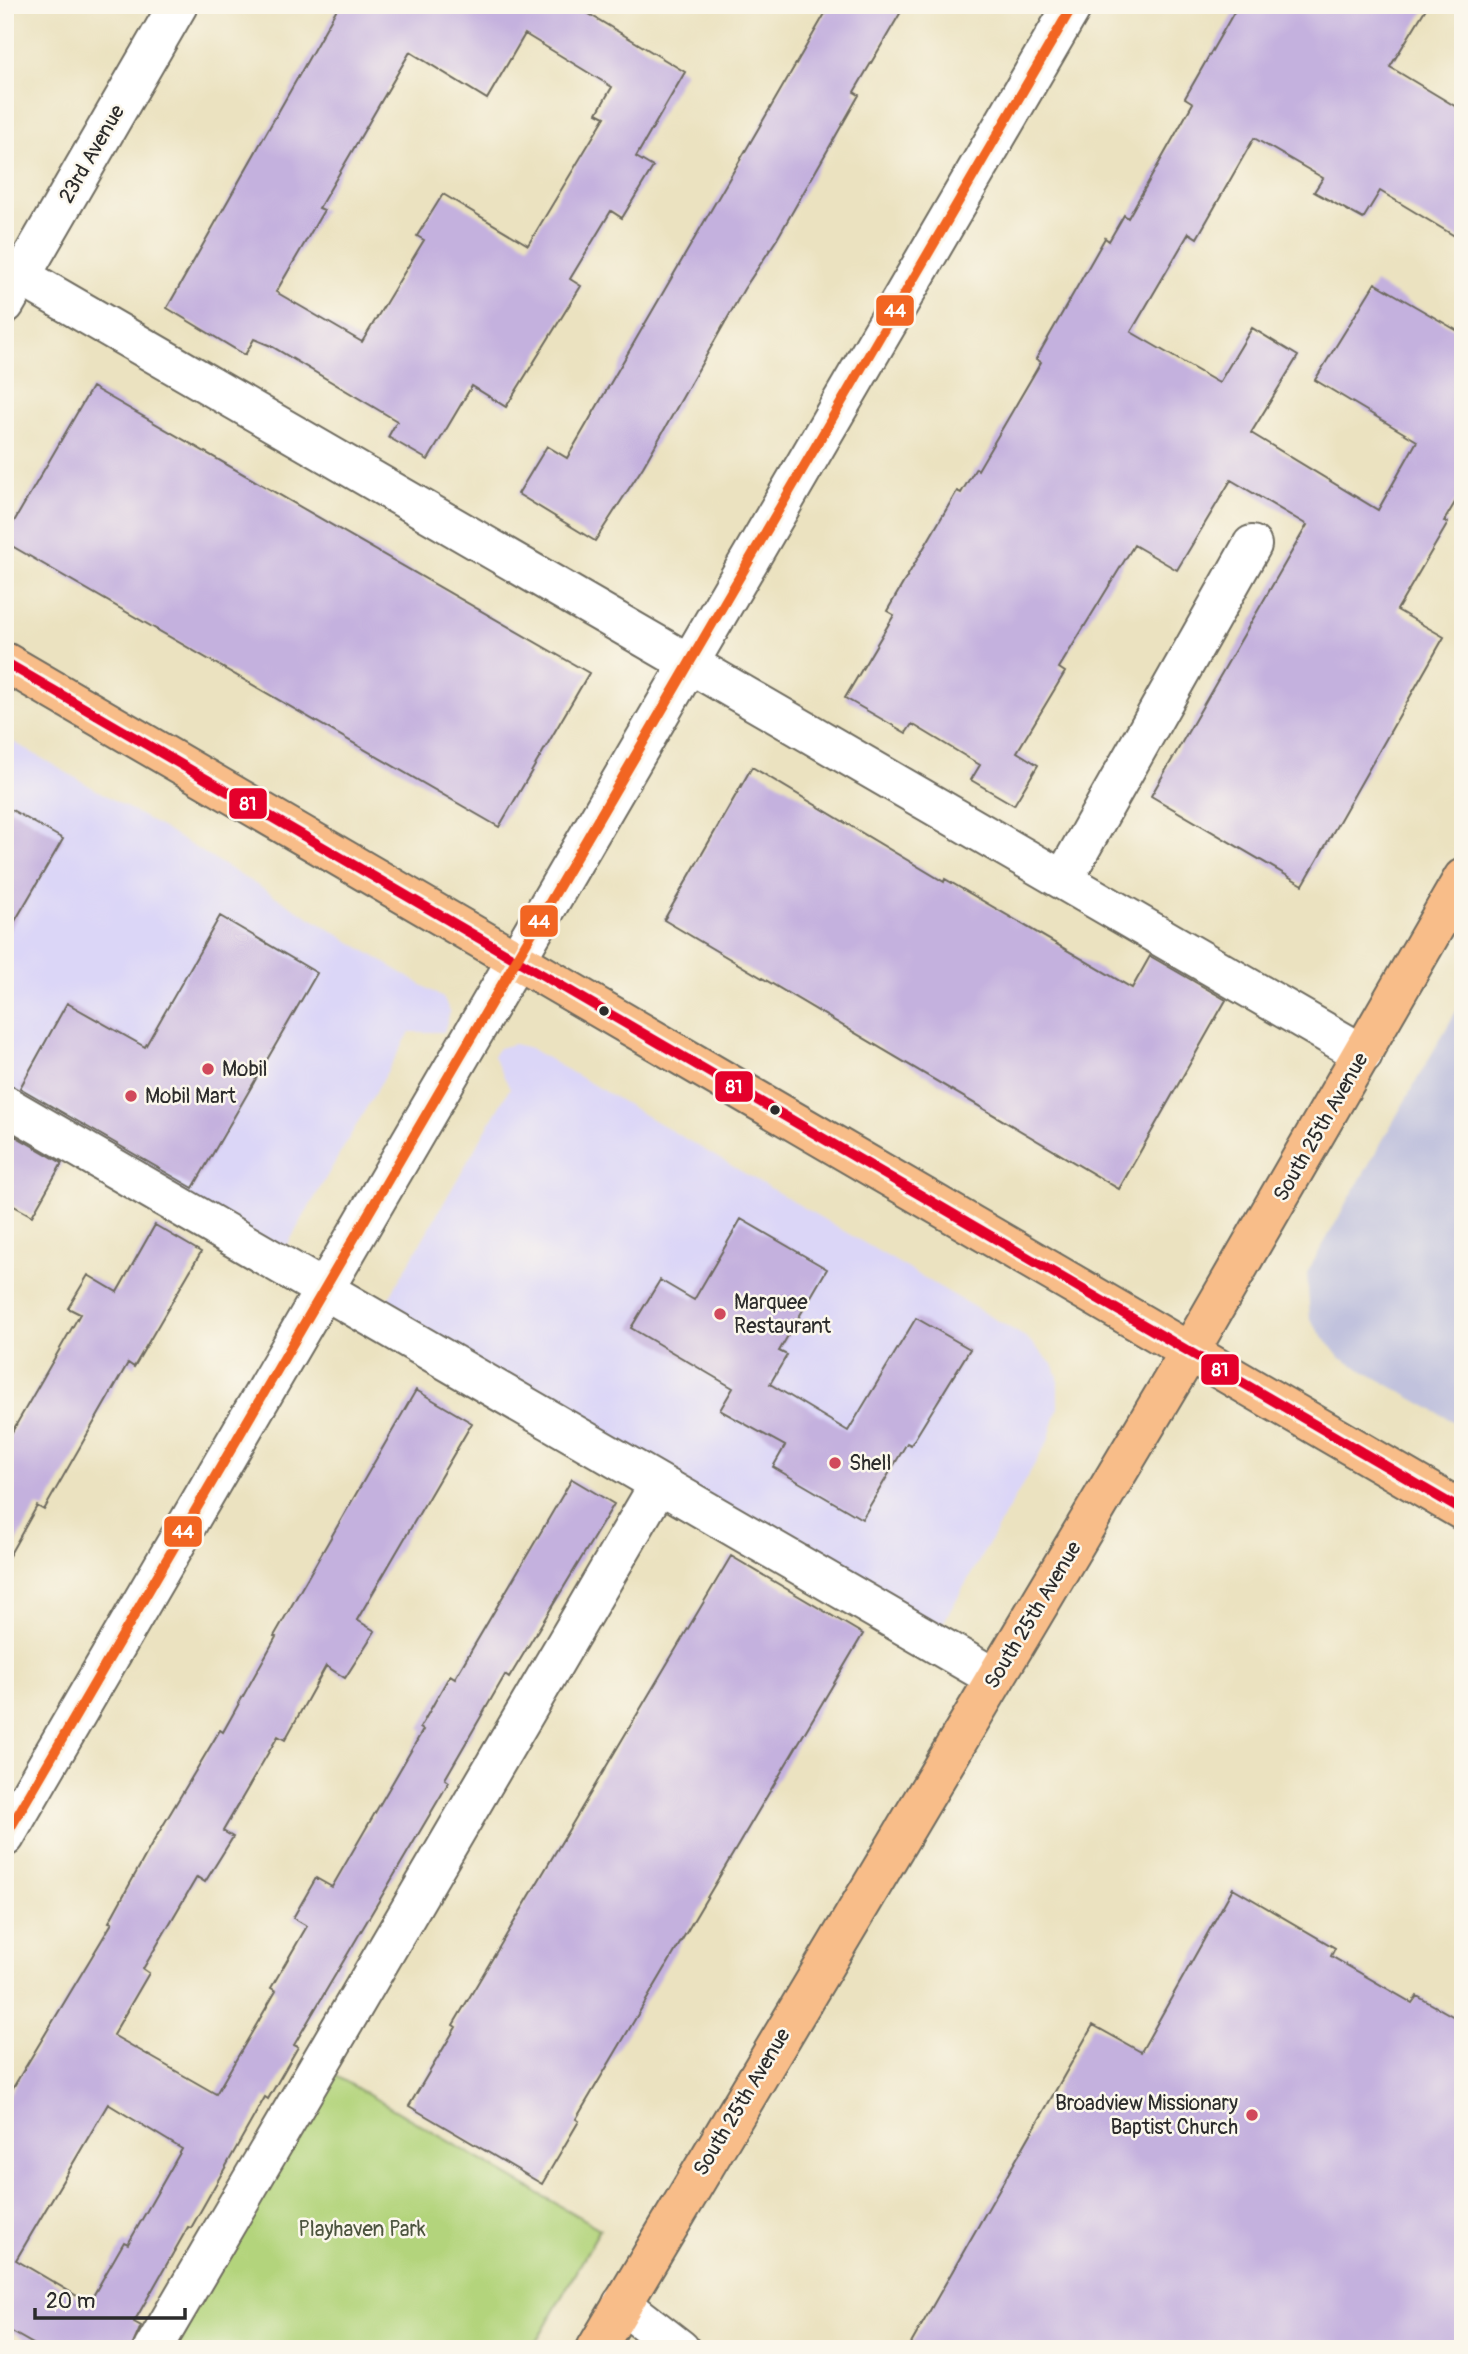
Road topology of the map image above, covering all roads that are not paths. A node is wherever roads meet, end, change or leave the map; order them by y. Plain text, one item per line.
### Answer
1 (178, 5) edge
2 (1073, 5) edge
3 (11, 282) edge
4 (1252, 545) dead end
5 (5, 662) edge
6 (690, 663) junction
7 (1463, 878) edge
8 (1063, 880) junction
9 (516, 961) junction
10 (1363, 1054) junction
11 (5, 1105) edge
12 (324, 1291) junction
13 (1190, 1351) junction
14 (659, 1484) junction
15 (1463, 1511) edge
16 (995, 1678) junction
17 (5, 1837) edge
18 (622, 2304) junction
19 (153, 2349) edge
20 (596, 2349) edge
21 (680, 2349) edge

1 - 3 street, 23rd Avenue
2 - 6 street
3 - 6 street
4 - 8 street
5 - 9 main road
6 - 8 street
6 - 9 street
7 - 10 main road, South 25th Avenue
8 - 10 street
9 - 12 street
9 - 13 main road
10 - 13 main road, South 25th Avenue
11 - 12 street
12 - 14 street
12 - 17 street
13 - 15 main road
13 - 16 main road, South 25th Avenue
14 - 16 street
14 - 19 street
16 - 18 main road, South 25th Avenue
18 - 20 main road, South 25th Avenue
18 - 21 street

